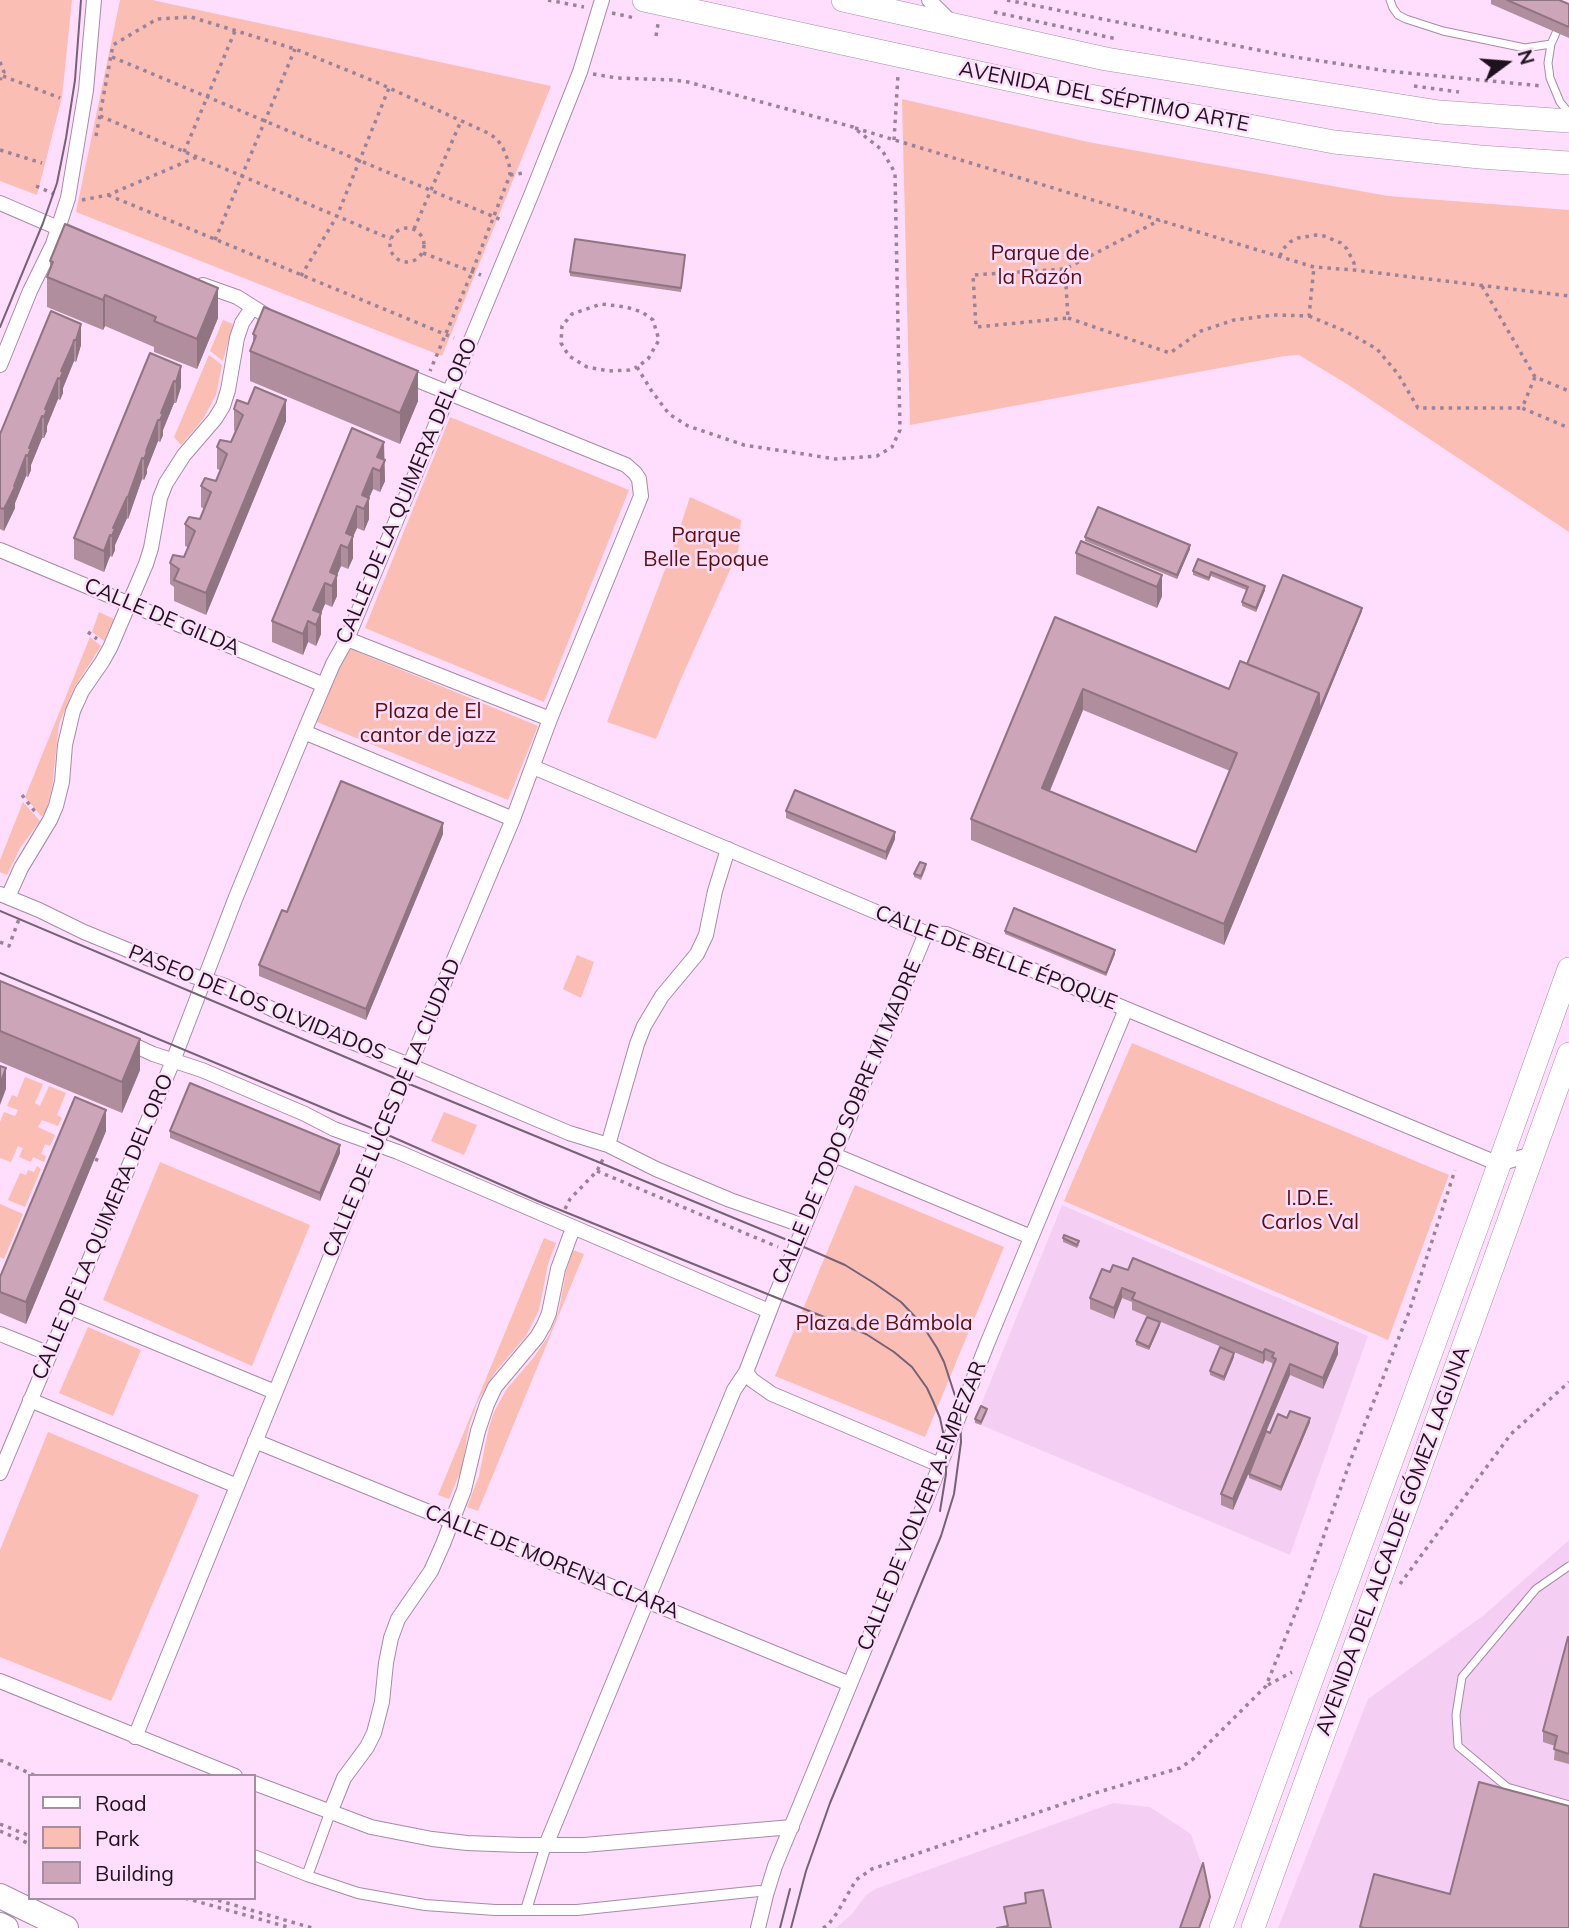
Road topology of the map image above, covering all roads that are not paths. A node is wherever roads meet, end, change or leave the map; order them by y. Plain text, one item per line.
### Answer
1 (94, 0) edge
2 (602, 0) edge
3 (644, 0) edge
4 (843, 0) edge
5 (929, 0) edge
6 (1390, 0) edge
7 (1563, 15) edge
8 (955, 25) junction
9 (1551, 44) junction
10 (1569, 113) edge
11 (1569, 121) edge
12 (1569, 163) edge
13 (0, 204) edge
14 (58, 229) junction
15 (97, 244) edge
16 (186, 278) edge
17 (252, 308) junction
18 (289, 327) edge
19 (0, 365) edge
20 (388, 368) edge
21 (449, 393) junction
22 (0, 550) edge
23 (128, 603) junction
24 (347, 639) junction
25 (324, 685) junction
26 (550, 719) junction
27 (304, 732) junction
28 (533, 767) junction
29 (513, 819) junction
30 (728, 849) junction
31 (4, 895) edge
32 (926, 933) junction
33 (1569, 969) edge
34 (204, 980) junction
35 (1126, 1009) junction
36 (112, 1034) edge
37 (1569, 1054) edge
38 (173, 1061) junction
39 (409, 1065) junction
40 (376, 1144) junction
41 (608, 1145) junction
42 (1532, 1154) junction
43 (834, 1155) junction
44 (1499, 1164) junction
45 (567, 1225) junction
46 (804, 1226) junction
47 (1031, 1237) junction
48 (69, 1307) junction
49 (769, 1311) junction
50 (0, 1334) edge
51 (50, 1354) junction
52 (746, 1372) junction
53 (275, 1392) junction
54 (30, 1401) junction
55 (255, 1441) junction
56 (940, 1465) junction
57 (0, 1473) edge
58 (237, 1486) junction
59 (452, 1522) junction
60 (1569, 1566) edge
61 (647, 1601) junction
62 (0, 1681) edge
63 (849, 1684) junction
64 (135, 1737) junction
65 (230, 1774) edge
66 (256, 1784) edge
67 (1569, 1805) edge
68 (330, 1813) junction
69 (792, 1827) junction
70 (545, 1845) junction
71 (256, 1855) edge
72 (307, 1877) junction
73 (762, 1893) junction
74 (0, 1896) edge
75 (526, 1910) junction
76 (0, 1925) edge
77 (6, 1928) edge
78 (66, 1928) edge
79 (758, 1928) edge
80 (1221, 1928) edge
81 (1253, 1928) edge

1 - 14 street
2 - 21 street, CALLE DE LA QUIMERA DEL ORO
3 - 12 main road, AVENIDA DEL SÉPTIMO ARTE
4 - 8 main road, AVENIDA DEL SÉPTIMO ARTE
5 - 8 street
6 - 9 lane
7 - 9 lane
8 - 11 main road, AVENIDA DEL SÉPTIMO ARTE
9 - 10 lane
13 - 14 street
14 - 15 street
14 - 19 street
16 - 17 street
17 - 18 street
17 - 23 street
20 - 21 street
21 - 24 street, CALLE DE LA QUIMERA DEL ORO
21 - 26 street, CALLE DE LUCES DE LA CIUDAD
22 - 23 street, CALLE DE GILDA
23 - 25 street, CALLE DE GILDA
23 - 31 street
24 - 25 street, CALLE DE LA QUIMERA DEL ORO
24 - 26 street
25 - 27 street, CALLE DE LA QUIMERA DEL ORO
26 - 28 street, CALLE DE LUCES DE LA CIUDAD
27 - 29 street
27 - 34 street, CALLE DE LA QUIMERA DEL ORO
28 - 29 street, CALLE DE LUCES DE LA CIUDAD
28 - 30 street, CALLE DE BELLE ÉPOQUE
29 - 39 street, CALLE DE LUCES DE LA CIUDAD
30 - 32 street, CALLE DE BELLE ÉPOQUE
30 - 41 street
31 - 34 street, PASEO DE LOS OLVIDADOS
32 - 35 street, CALLE DE BELLE ÉPOQUE
32 - 43 street, CALLE DE TODO SOBRE MI MADRE
33 - 44 main road, AVENIDA DEL ALCALDE GÓMEZ LAGUNA
34 - 38 street, CALLE DE LA QUIMERA DEL ORO
34 - 39 street, PASEO DE LOS OLVIDADOS
35 - 44 street, CALLE DE BELLE ÉPOQUE
35 - 47 street, CALLE DE VOLVER A EMPEZAR
36 - 38 street
37 - 42 main road, AVENIDA DEL ALCALDE GÓMEZ LAGUNA
38 - 40 street
38 - 48 street, CALLE DE LA QUIMERA DEL ORO
39 - 40 street, CALLE DE LUCES DE LA CIUDAD
39 - 41 street, PASEO DE LOS OLVIDADOS
40 - 45 street
40 - 53 street, CALLE DE LUCES DE LA CIUDAD
41 - 46 street, PASEO DE LOS OLVIDADOS
42 - 44 street
42 - 81 main road, AVENIDA DEL ALCALDE GÓMEZ LAGUNA, bridge
43 - 46 street, CALLE DE TODO SOBRE MI MADRE
43 - 47 street
44 - 80 main road, AVENIDA DEL ALCALDE GÓMEZ LAGUNA, bridge
45 - 49 street
45 - 59 street
46 - 49 street, CALLE DE TODO SOBRE MI MADRE
47 - 56 street, CALLE DE VOLVER A EMPEZAR
48 - 51 street, CALLE DE LA QUIMERA DEL ORO
48 - 53 street
49 - 52 street, CALLE DE TODO SOBRE MI MADRE
50 - 51 street
51 - 54 street, CALLE DE LA QUIMERA DEL ORO
52 - 56 street
52 - 61 street, CALLE DE TODO SOBRE MI MADRE
53 - 55 street, CALLE DE LUCES DE LA CIUDAD
54 - 57 street, CALLE DE LA QUIMERA DEL ORO
54 - 58 street
55 - 58 street, CALLE DE LUCES DE LA CIUDAD
55 - 59 street, CALLE DE MORENA CLARA
56 - 63 street, CALLE DE VOLVER A EMPEZAR
58 - 64 street, CALLE DE LUCES DE LA CIUDAD
59 - 61 street, CALLE DE MORENA CLARA
59 - 68 street
60 - 67 lane
61 - 63 street, CALLE DE MORENA CLARA
61 - 70 street, CALLE DE TODO SOBRE MI MADRE
62 - 64 street
63 - 69 street, CALLE DE VOLVER A EMPEZAR
64 - 65 street
66 - 68 street
68 - 70 street
68 - 72 street
69 - 70 street
69 - 73 street, CALLE DE VOLVER A EMPEZAR
70 - 75 street
71 - 72 street
72 - 75 street
73 - 75 street
73 - 79 street, CALLE DE VOLVER A EMPEZAR
74 - 78 highway
76 - 77 highway

